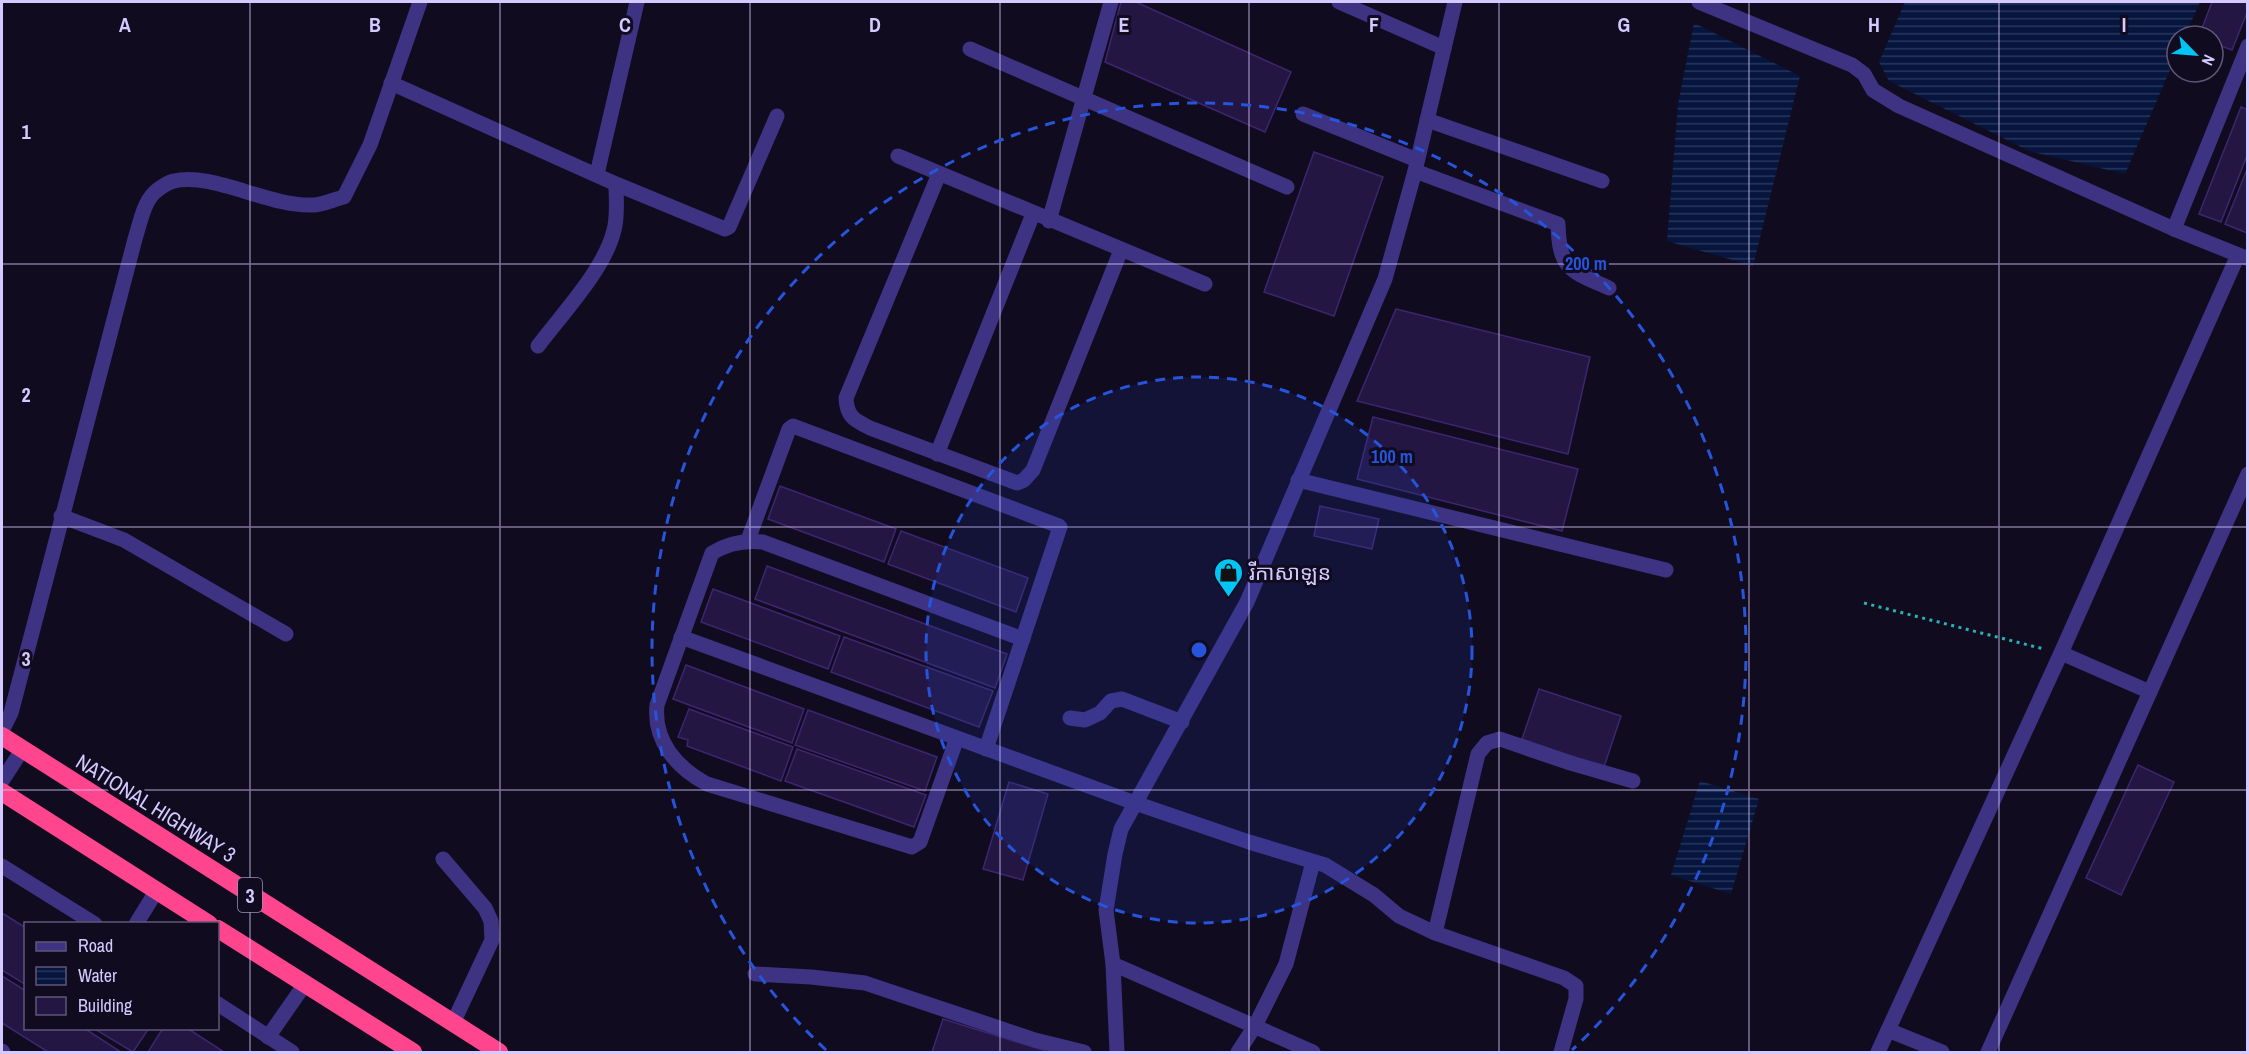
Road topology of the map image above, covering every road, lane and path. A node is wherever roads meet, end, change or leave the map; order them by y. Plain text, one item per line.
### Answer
1 (420, 2) edge
2 (637, 2) edge
3 (1109, 2) edge
4 (1339, 2) edge
5 (1455, 2) edge
6 (1699, 2) edge
7 (2247, 46) edge
8 (1444, 48) junction
9 (970, 49) dead end
10 (391, 83) junction
11 (1083, 99) junction
12 (1302, 114) dead end
13 (777, 116) dead end
14 (1426, 120) junction
15 (898, 156) dead end
16 (1416, 166) junction
17 (597, 174) junction
18 (939, 174) junction
19 (1602, 181) dead end
20 (616, 184) junction
21 (1287, 187) dead end
22 (1033, 214) junction
23 (1049, 221) junction
24 (2174, 229) junction
25 (1121, 250) junction
26 (2243, 257) edge
27 (1205, 284) dead end
28 (1609, 288) dead end
29 (538, 346) dead end
30 (937, 454) junction
31 (2247, 474) edge
32 (1298, 480) junction
33 (61, 516) junction
34 (748, 540) junction
35 (1665, 570) dead end
36 (1864, 603) dead end
37 (286, 634) dead end
38 (681, 637) junction
39 (1023, 639) junction
40 (2061, 653) junction
41 (2150, 692) junction
42 (1070, 718) dead end
43 (1182, 722) junction
44 (2, 731) edge
45 (2, 736) edge
46 (957, 738) junction
47 (986, 749) junction
48 (22, 750) junction
49 (2, 781) edge
50 (1634, 781) dead end
51 (2, 792) edge
52 (1135, 803) junction
53 (444, 859) dead end
54 (1313, 862) junction
55 (2, 866) edge
56 (157, 890) junction
57 (92, 922) edge
58 (137, 922) edge
59 (206, 922) edge
60 (219, 930) edge
61 (1435, 933) junction
62 (1113, 964) junction
63 (755, 974) dead end
64 (305, 984) junction
65 (219, 1005) edge
66 (453, 1023) junction
67 (1255, 1026) junction
68 (1888, 1030) junction
69 (268, 1037) junction
70 (292, 1053) edge
71 (412, 1053) edge
72 (499, 1053) edge
73 (1084, 1053) edge
74 (1117, 1053) edge
75 (1238, 1053) edge
76 (1313, 1053) edge
77 (1562, 1053) edge
78 (1878, 1053) edge
79 (1942, 1053) edge
80 (1988, 1053) edge

1 - 10 street
2 - 17 street
3 - 11 street
4 - 8 street
5 - 8 street
6 - 24 street
7 - 24 street
8 - 14 street
9 - 11 street
10 - 17 street
10 - 33 street
11 - 21 street
11 - 23 street
12 - 16 street
13 - 20 street
14 - 16 street
14 - 19 street
15 - 18 street
16 - 28 street
16 - 32 street
17 - 20 street
18 - 22 street
18 - 30 street
20 - 29 street
22 - 23 street
22 - 30 street
23 - 25 street
24 - 26 street
25 - 27 street
25 - 30 street
26 - 40 street
31 - 41 street
32 - 35 street
32 - 43 street
33 - 37 street
33 - 44 street
34 - 38 street
34 - 39 street
34 - 39 street
36 - 40 path
38 - 46 street
38 - 46 street
39 - 47 street
40 - 41 street
40 - 68 street
41 - 80 street
42 - 43 street
43 - 52 street
45 - 48 highway, NATIONAL HIGHWAY 3 / 3
46 - 47 street
47 - 52 street
48 - 49 street
48 - 66 highway, NATIONAL HIGHWAY 3 / 3
50 - 61 street
51 - 56 highway, 3
52 - 54 street
52 - 62 street
53 - 66 street
54 - 61 street
54 - 67 street
55 - 57 street
56 - 58 street
56 - 59 highway, 3
60 - 64 highway, 3
61 - 77 street
62 - 67 street
62 - 74 street
63 - 73 street
64 - 69 street
64 - 71 highway, 3
65 - 69 street
66 - 72 highway, NATIONAL HIGHWAY 3 / 3
67 - 75 street
67 - 76 street
68 - 78 street
68 - 79 street
69 - 70 street

